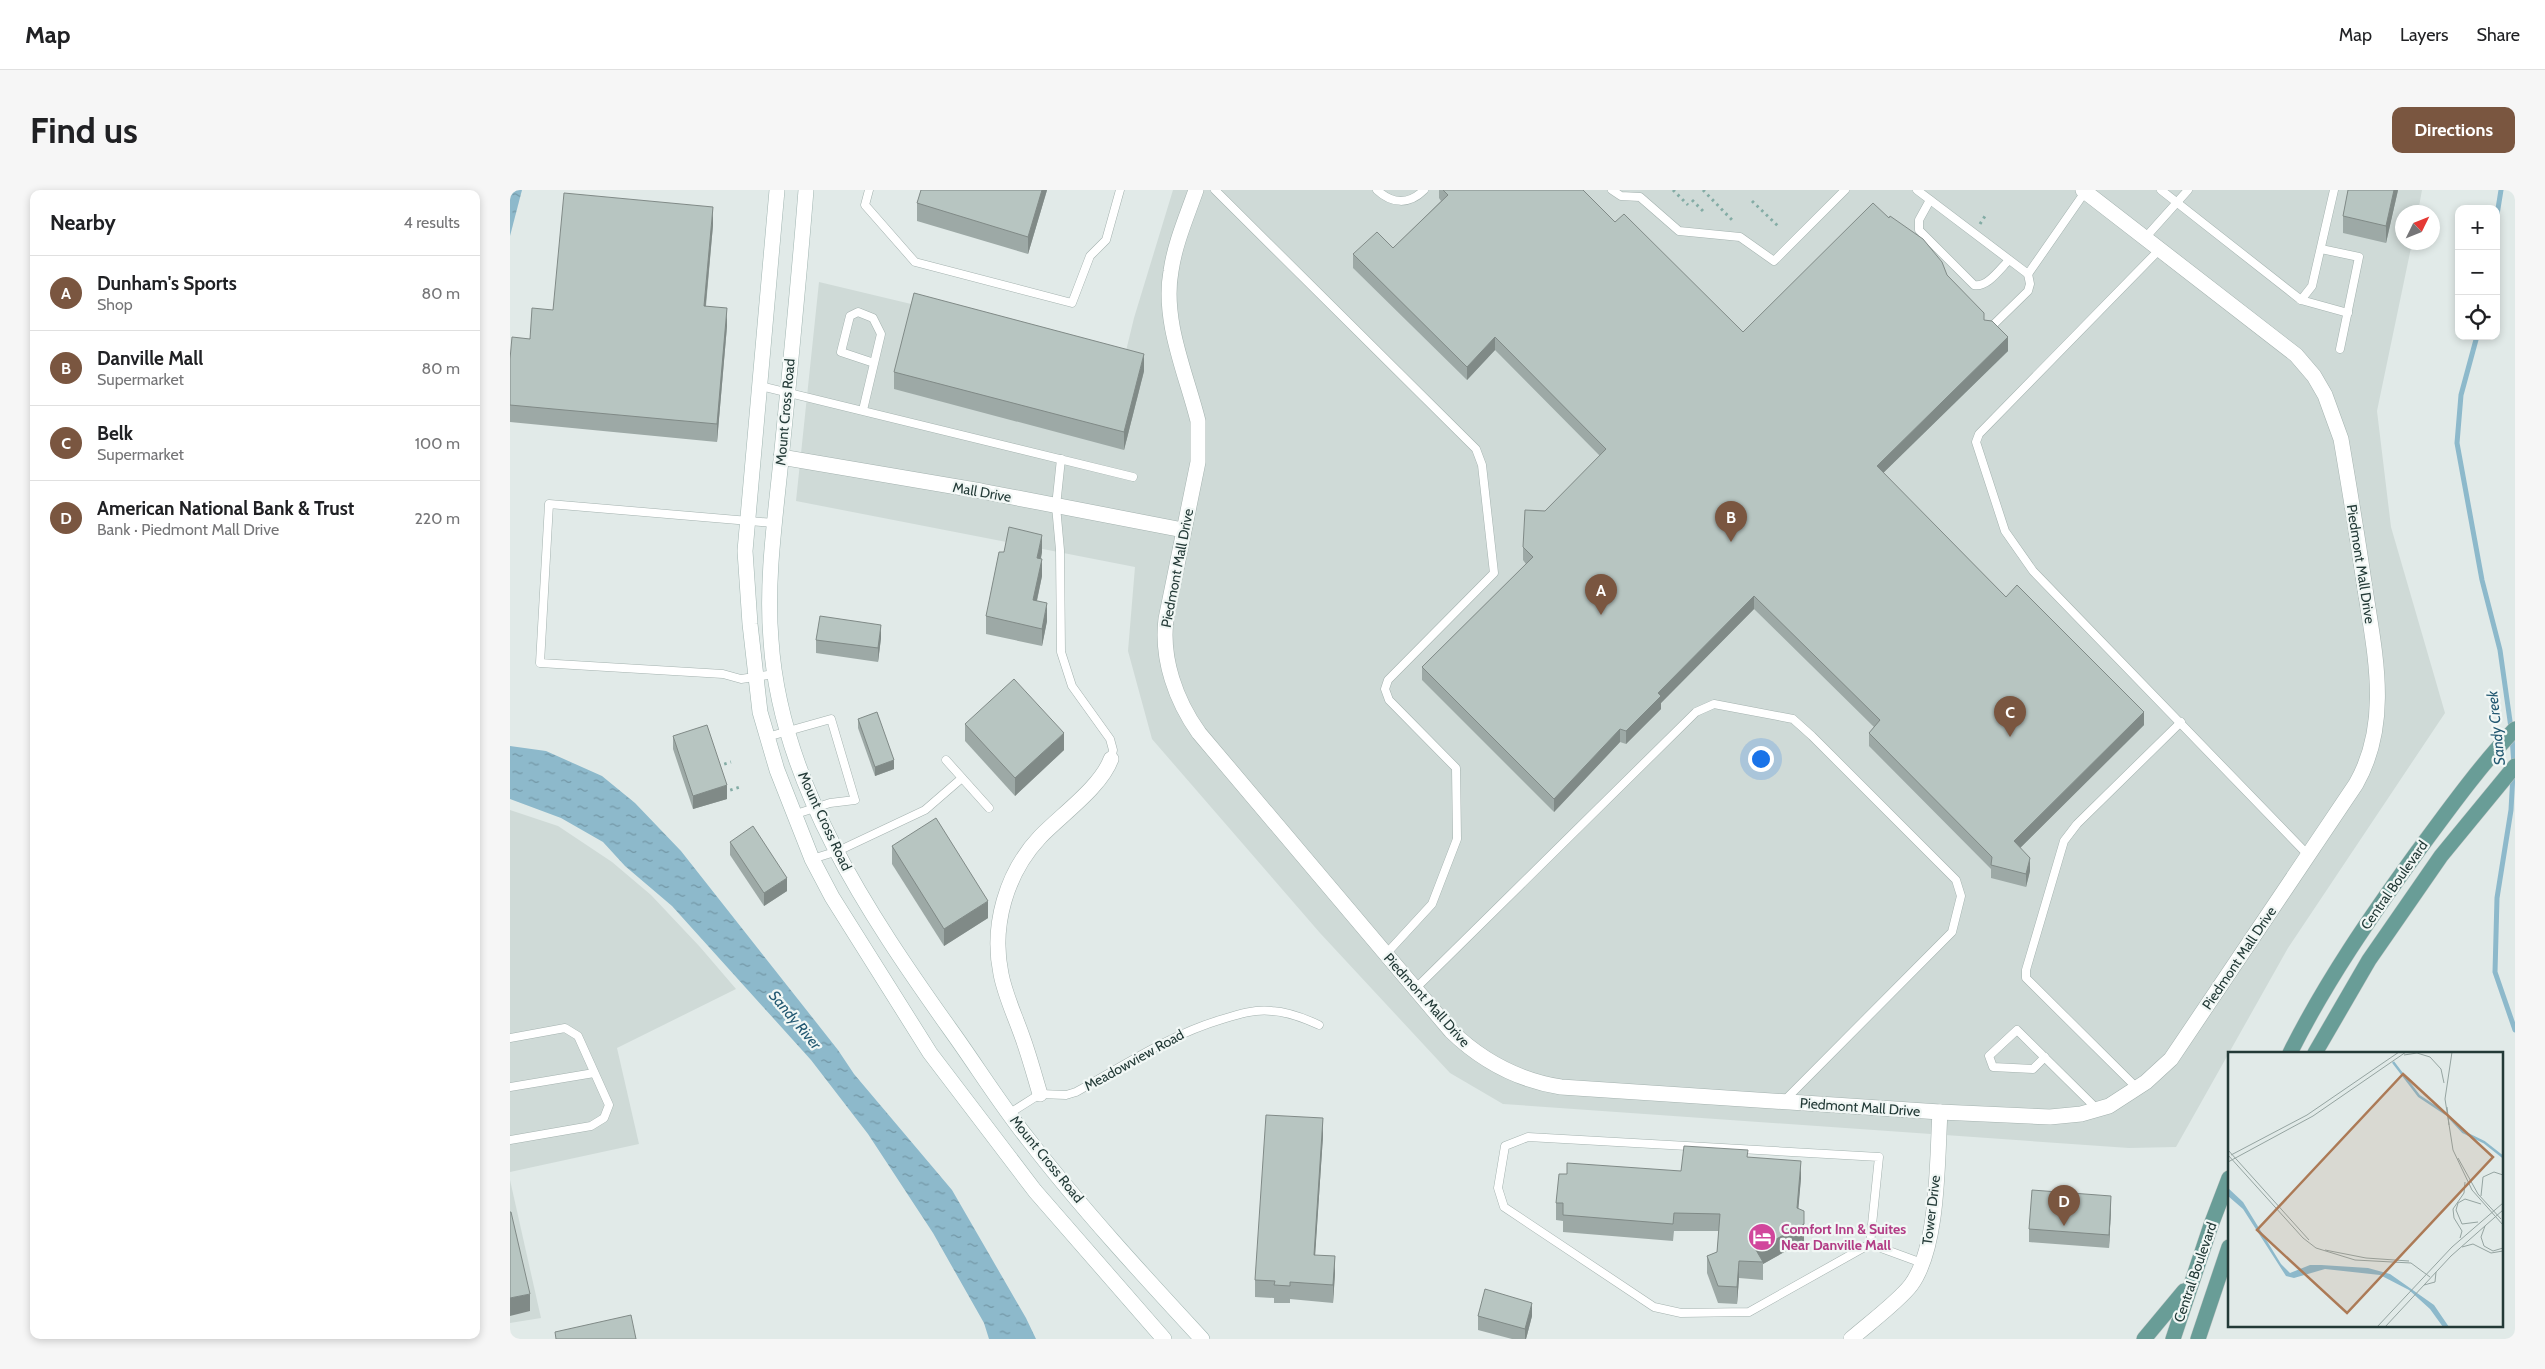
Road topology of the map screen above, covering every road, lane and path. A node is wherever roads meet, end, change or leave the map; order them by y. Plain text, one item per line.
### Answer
1 (777, 190) edge
2 (806, 190) edge
3 (869, 190) edge
4 (1120, 190) edge
5 (1196, 190) edge
6 (1215, 190) edge
7 (1377, 190) edge
8 (1424, 190) edge
9 (1612, 190) edge
10 (1673, 190) edge
11 (1703, 190) edge
12 (1844, 190) edge
13 (1917, 190) edge
14 (2162, 190) edge
15 (2188, 190) edge
16 (2334, 190) edge
17 (2084, 191) edge
18 (1692, 200) dead end
19 (1930, 200) junction
20 (1752, 202) dead end
21 (2177, 203) junction
22 (1688, 205) dead end
23 (1705, 213) dead end
24 (1988, 213) dead end
25 (1733, 221) dead end
26 (1980, 225) dead end
27 (1779, 227) dead end
28 (2145, 238) junction
29 (2160, 249) junction
30 (2321, 249) junction
31 (2009, 260) junction
32 (2028, 274) junction
33 (2301, 300) junction
34 (2348, 313) junction
35 (1988, 330) edge
36 (2340, 349) dead end
37 (874, 363) junction
38 (760, 386) junction
39 (786, 391) junction
40 (863, 410) junction
41 (781, 457) junction
42 (1061, 459) junction
43 (1133, 477) dead end
44 (1056, 506) junction
45 (748, 521) junction
46 (774, 523) junction
47 (1183, 530) junction
48 (775, 674) junction
49 (756, 677) junction
50 (2181, 722) junction
51 (2515, 729) edge
52 (786, 731) junction
53 (767, 737) junction
54 (1111, 758) joint
55 (946, 760) dead end
56 (731, 762) dead end
57 (2515, 766) edge
58 (716, 767) edge
59 (962, 778) junction
60 (740, 787) dead end
61 (724, 792) edge
62 (989, 808) dead end
63 (818, 809) junction
64 (793, 815) junction
65 (838, 851) junction
66 (2309, 856) junction
67 (812, 859) junction
68 (1386, 954) junction
69 (1415, 989) junction
70 (1319, 1025) dead end
71 (510, 1038) edge
72 (2291, 1052) edge
73 (2316, 1052) edge
74 (2045, 1058) junction
75 (594, 1073) junction
76 (510, 1087) edge
77 (2137, 1088) junction
78 (1040, 1094) junction
79 (1783, 1102) junction
80 (2098, 1110) junction
81 (1940, 1112) junction
82 (1010, 1114) junction
83 (510, 1140) edge
84 (2228, 1181) edge
85 (1870, 1244) junction
86 (2228, 1250) edge
87 (1922, 1263) junction
88 (2194, 1275) junction
89 (1162, 1338) edge
90 (1202, 1339) edge
91 (1851, 1339) edge
92 (2144, 1339) edge
93 (2173, 1339) edge
94 (2198, 1339) edge

1 - 38 street, Mount Cross Road
2 - 39 street, Mount Cross Road
3 - 4 lane
5 - 47 street, Piedmont Mall Drive
6 - 68 lane
7 - 8 lane
9 - 12 lane
10 - 22 path
11 - 25 path
13 - 19 lane
14 - 21 lane
15 - 21 lane
16 - 30 lane
17 - 28 street, Piedmont Mall Drive
17 - 32 lane
18 - 23 path
19 - 31 lane
19 - 31 lane
20 - 27 path
21 - 28 lane
21 - 33 lane
24 - 26 path
28 - 29 street, Piedmont Mall Drive
29 - 50 lane
29 - 66 street, Piedmont Mall Drive
30 - 33 lane
30 - 34 lane
31 - 32 lane
32 - 35 lane
33 - 34 lane
34 - 36 lane
37 - 37 lane
37 - 40 lane
38 - 39 lane
38 - 45 street, Mount Cross Road
39 - 40 lane
39 - 41 street, Mount Cross Road
40 - 42 lane
41 - 44 street, Mall Drive
41 - 46 street, Mount Cross Road
42 - 43 lane
42 - 44 lane
44 - 47 street, Mall Drive
44 - 54 lane
45 - 46 lane
45 - 49 street, Mount Cross Road
45 - 49 lane
46 - 48 street, Mount Cross Road
47 - 68 street, Piedmont Mall Drive
48 - 49 lane
48 - 52 street, Mount Cross Road
49 - 53 street, Mount Cross Road
50 - 66 lane
50 - 77 lane
51 - 72 main road, Central Boulevard
52 - 53 lane
52 - 63 street, Mount Cross Road
52 - 63 lane
53 - 64 street, Mount Cross Road
54 - 78 street
55 - 59 lane
56 - 58 path
57 - 73 main road, Central Boulevard
59 - 62 lane
59 - 65 lane
60 - 61 path
63 - 64 lane
63 - 65 street, Mount Cross Road
64 - 67 street, Mount Cross Road
65 - 67 lane
65 - 82 street, Mount Cross Road
66 - 77 street, Piedmont Mall Drive
67 - 89 street, Mount Cross Road
68 - 69 street, Piedmont Mall Drive
69 - 79 street, Piedmont Mall Drive
69 - 79 lane
70 - 78 lane, Meadowview Road
71 - 75 lane
74 - 74 lane
74 - 80 lane
75 - 76 lane
75 - 83 lane
77 - 80 street, Piedmont Mall Drive
78 - 82 lane
79 - 81 street, Piedmont Mall Drive
80 - 81 street, Piedmont Mall Drive
81 - 87 street, Tower Drive
82 - 90 street, Mount Cross Road
84 - 88 main road, Central Boulevard
85 - 85 lane
85 - 87 lane
86 - 94 main road, Central Boulevard
87 - 91 street, Tower Drive
88 - 92 main road
88 - 93 main road, Central Boulevard

